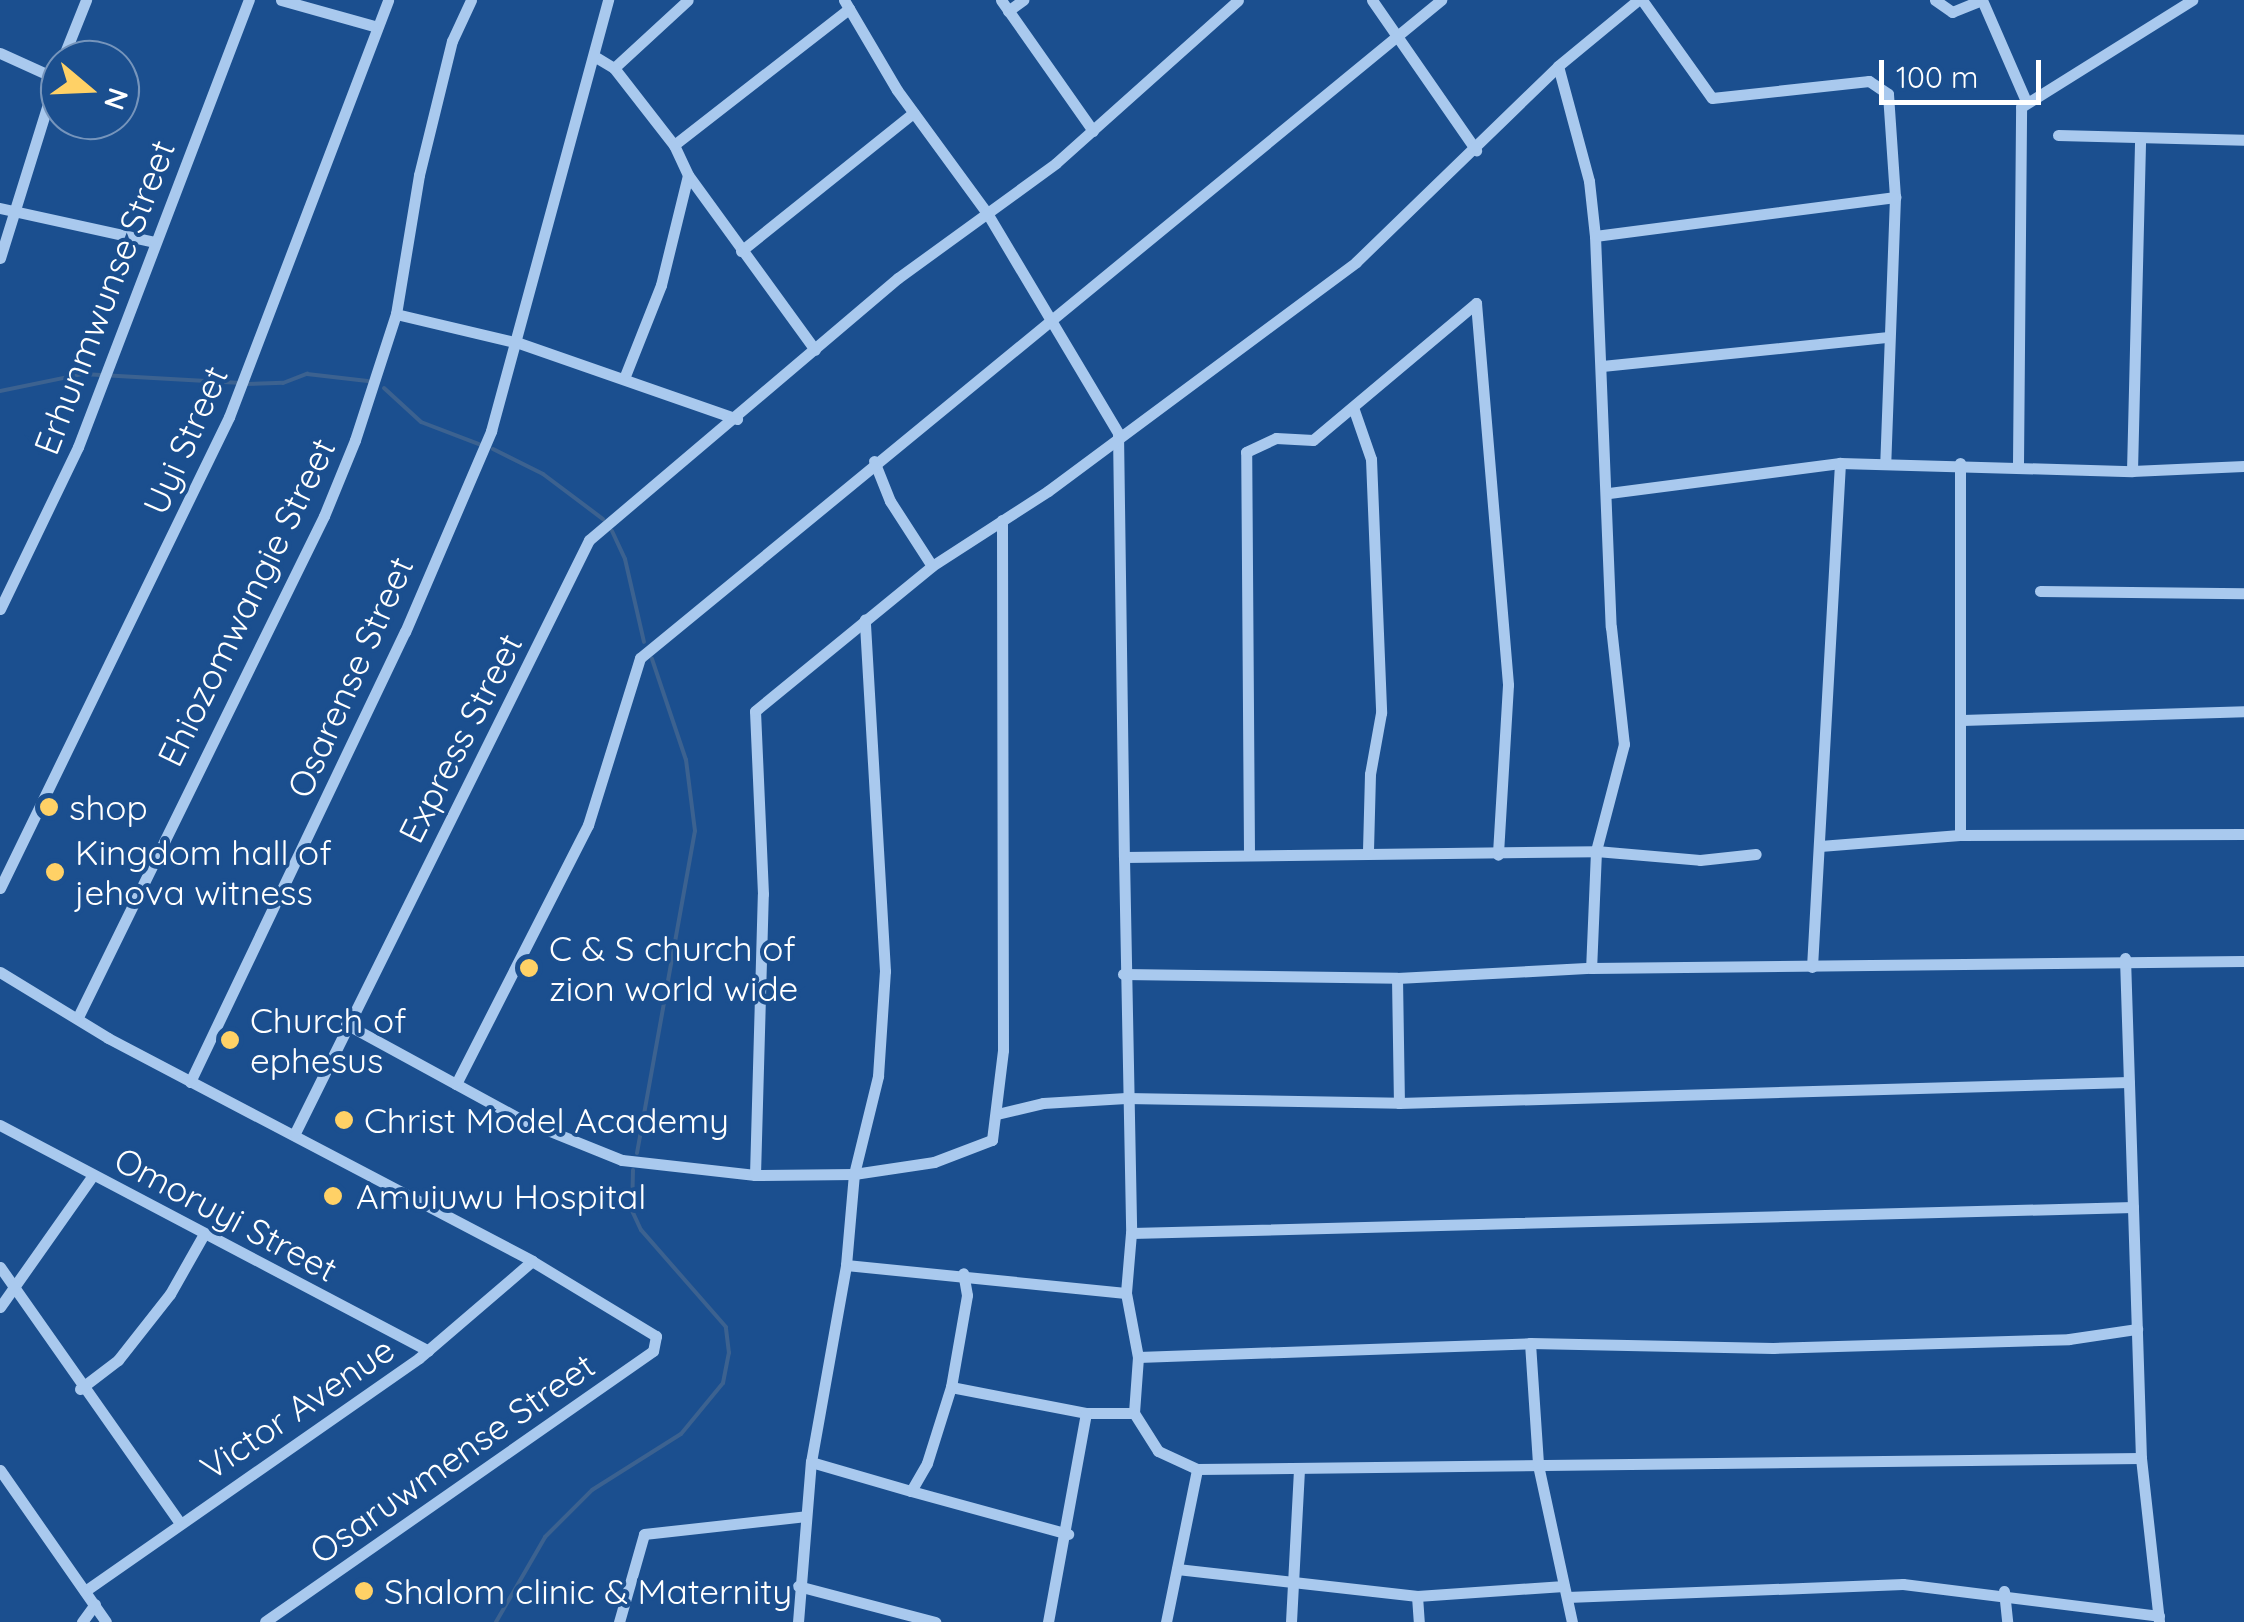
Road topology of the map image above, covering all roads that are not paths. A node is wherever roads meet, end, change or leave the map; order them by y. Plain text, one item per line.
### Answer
1 (86, 0) edge
2 (249, 0) edge
3 (280, 0) edge
4 (388, 0) edge
5 (470, 0) edge
6 (608, 0) edge
7 (688, 0) edge
8 (1023, 0) edge
9 (1238, 0) edge
10 (1372, 0) edge
11 (1441, 0) edge
12 (1640, 0) edge
13 (1936, 0) edge
14 (1982, 0) edge
15 (2192, 0) edge
16 (846, 4) edge
17 (1004, 6) edge
18 (374, 26) junction
19 (1394, 38) junction
20 (70, 40) edge
21 (0, 53) edge
22 (594, 56) junction
23 (1558, 66) junction
24 (614, 68) junction
25 (40, 71) edge
26 (2026, 101) junction
27 (914, 113) junction
28 (40, 129) edge
29 (1093, 131) junction
30 (2058, 135) dead end
31 (2140, 140) junction
32 (2244, 140) edge
33 (674, 145) junction
34 (1476, 150) junction
35 (688, 175) junction
36 (1895, 196) junction
37 (0, 208) edge
38 (16, 211) junction
39 (987, 213) junction
40 (1596, 236) junction
41 (155, 242) junction
42 (741, 251) junction
43 (0, 258) edge
44 (396, 314) junction
45 (1048, 323) junction
46 (1889, 337) junction
47 (519, 343) junction
48 (815, 350) junction
49 (1602, 366) junction
50 (625, 376) junction
51 (1354, 410) junction
52 (737, 418) junction
53 (1118, 434) junction
54 (874, 461) junction
55 (1960, 463) junction
56 (1840, 464) junction
57 (1885, 464) junction
58 (2018, 464) junction
59 (2244, 466) edge
60 (2132, 471) junction
61 (1609, 494) junction
62 (1002, 520) junction
63 (932, 566) junction
64 (2040, 591) dead end
65 (2244, 593) edge
66 (0, 610) edge
67 (864, 620) junction
68 (2244, 711) edge
69 (1962, 720) junction
70 (2244, 834) edge
71 (1960, 835) junction
72 (1820, 846) junction
73 (1596, 850) junction
74 (1368, 852) junction
75 (1249, 853) junction
76 (1756, 854) dead end
77 (1498, 856) junction
78 (1124, 857) junction
79 (0, 888) edge
80 (2125, 958) junction
81 (2244, 961) edge
82 (1812, 967) junction
83 (1591, 968) junction
84 (0, 972) edge
85 (1123, 974) junction
86 (1397, 978) junction
87 (78, 1015) junction
88 (346, 1024) junction
89 (190, 1082) junction
90 (2129, 1082) junction
91 (456, 1084) junction
92 (1126, 1098) junction
93 (1399, 1103) junction
94 (997, 1114) junction
95 (0, 1125) edge
96 (295, 1133) junction
97 (854, 1174) junction
98 (93, 1175) junction
99 (755, 1175) junction
100 (2133, 1208) junction
101 (204, 1234) junction
102 (1131, 1234) junction
103 (532, 1261) junction
104 (846, 1265) junction
105 (0, 1267) edge
106 (964, 1273) junction
107 (15, 1290) junction
108 (1126, 1293) junction
109 (0, 1307) edge
110 (2137, 1330) junction
111 (1530, 1343) junction
112 (428, 1351) junction
113 (1138, 1357) junction
114 (951, 1387) junction
115 (80, 1388) junction
116 (1086, 1412) junction
117 (1134, 1414) junction
118 (2142, 1458) junction
119 (811, 1462) junction
120 (1538, 1465) junction
121 (1198, 1468) junction
122 (0, 1470) edge
123 (1299, 1470) junction
124 (911, 1491) junction
125 (806, 1516) junction
126 (179, 1522) junction
127 (1068, 1534) junction
128 (1177, 1569) junction
129 (1293, 1583) junction
130 (798, 1586) junction
131 (85, 1591) junction
132 (1565, 1591) junction
133 (2004, 1592) junction
134 (1417, 1596) junction
135 (94, 1604) junction
136 (2159, 1619) edge
137 (82, 1622) edge
138 (106, 1622) edge
139 (265, 1622) edge
140 (619, 1622) edge
141 (798, 1622) edge
142 (935, 1622) edge
143 (1048, 1622) edge
144 (1166, 1622) edge
145 (1291, 1622) edge
146 (1419, 1622) edge
147 (1572, 1622) edge
148 (2008, 1622) edge

1 - 20 street
2 - 41 street, Erhunmwunse Street
3 - 18 street
4 - 18 street, Uyi Street
5 - 44 street, Ehiozomwangie Street
6 - 22 street, Osarense Street
7 - 24 street
8 - 17 street
9 - 29 street, Express Street
10 - 19 street
11 - 19 street
12 - 23 street
12 - 36 street
13 - 14 street
14 - 26 street
15 - 26 street
16 - 27 street
16 - 33 street
17 - 29 street
18 - 79 street, Uyi Street
19 - 34 street
19 - 45 street
21 - 25 street
22 - 24 street
22 - 47 street, Osarense Street
23 - 34 street
23 - 40 street
24 - 33 street
26 - 58 street
27 - 39 street
27 - 42 street
28 - 38 street
29 - 39 street, Express Street
30 - 31 street
31 - 32 street
31 - 60 street
33 - 35 street
34 - 53 street
35 - 42 street
35 - 50 street
36 - 40 street
36 - 46 street
37 - 38 street
38 - 41 street
38 - 43 street
39 - 45 street
39 - 48 street, Express Street
40 - 49 street
41 - 66 street, Erhunmwunse Street
42 - 48 street
44 - 47 street
44 - 87 street, Ehiozomwangie Street
45 - 53 street
45 - 54 street
46 - 49 street
46 - 57 street
47 - 50 street
47 - 89 street, Osarense Street
48 - 52 street, Express Street
49 - 61 street
50 - 52 street
51 - 74 street
51 - 75 street
51 - 77 street
52 - 88 street, Express Street
53 - 62 street
53 - 78 street
54 - 63 street
54 - 91 street
55 - 57 street
55 - 58 street
55 - 69 street
56 - 57 street
56 - 61 street
56 - 72 street
58 - 60 street
59 - 60 street
61 - 73 street
62 - 63 street
62 - 94 street
63 - 67 street
64 - 65 street
67 - 97 street
67 - 99 street
68 - 69 street
69 - 71 street
70 - 71 street
71 - 72 street
72 - 82 street
73 - 76 street
73 - 77 street
73 - 83 street
74 - 75 street
74 - 77 street
75 - 78 street
78 - 85 street
80 - 81 street
80 - 82 street
80 - 90 street
82 - 83 street
83 - 86 street
84 - 87 street
85 - 86 street
85 - 92 street
86 - 93 street
87 - 89 street
88 - 91 street
88 - 96 street, Express Street
89 - 96 street
90 - 93 street
90 - 100 street
91 - 99 street
92 - 93 street
92 - 94 street
92 - 102 street
94 - 97 street
95 - 98 street, Omoruyi Street
96 - 103 street
97 - 99 street
97 - 104 street
98 - 101 street, Omoruyi Street
98 - 107 street
100 - 102 street
100 - 110 street
101 - 112 street, Omoruyi Street
101 - 115 street
102 - 108 street
103 - 112 street, Victor Avenue
103 - 139 street, Osaruwmense Street
104 - 106 street
104 - 119 street
105 - 107 street
106 - 108 street
106 - 114 street
107 - 109 street
107 - 115 street
108 - 113 street
110 - 111 street
110 - 118 street
111 - 113 street
111 - 120 street
112 - 126 street, Victor Avenue
113 - 117 street
114 - 116 street
114 - 124 street
115 - 126 street
116 - 117 street
116 - 127 street
117 - 121 street
118 - 120 street
118 - 136 street
119 - 124 street
119 - 125 street
120 - 123 street
120 - 132 street
121 - 123 street
121 - 128 street
122 - 131 street
123 - 129 street
124 - 127 street
125 - 130 street
125 - 140 street
126 - 131 street, Victor Avenue
127 - 143 street
128 - 129 street
128 - 144 street
129 - 134 street
129 - 145 street
130 - 141 street
130 - 142 street
131 - 135 street
132 - 133 street
132 - 134 street
132 - 147 street
133 - 136 street
133 - 148 street
134 - 146 street
135 - 137 street
135 - 138 street

